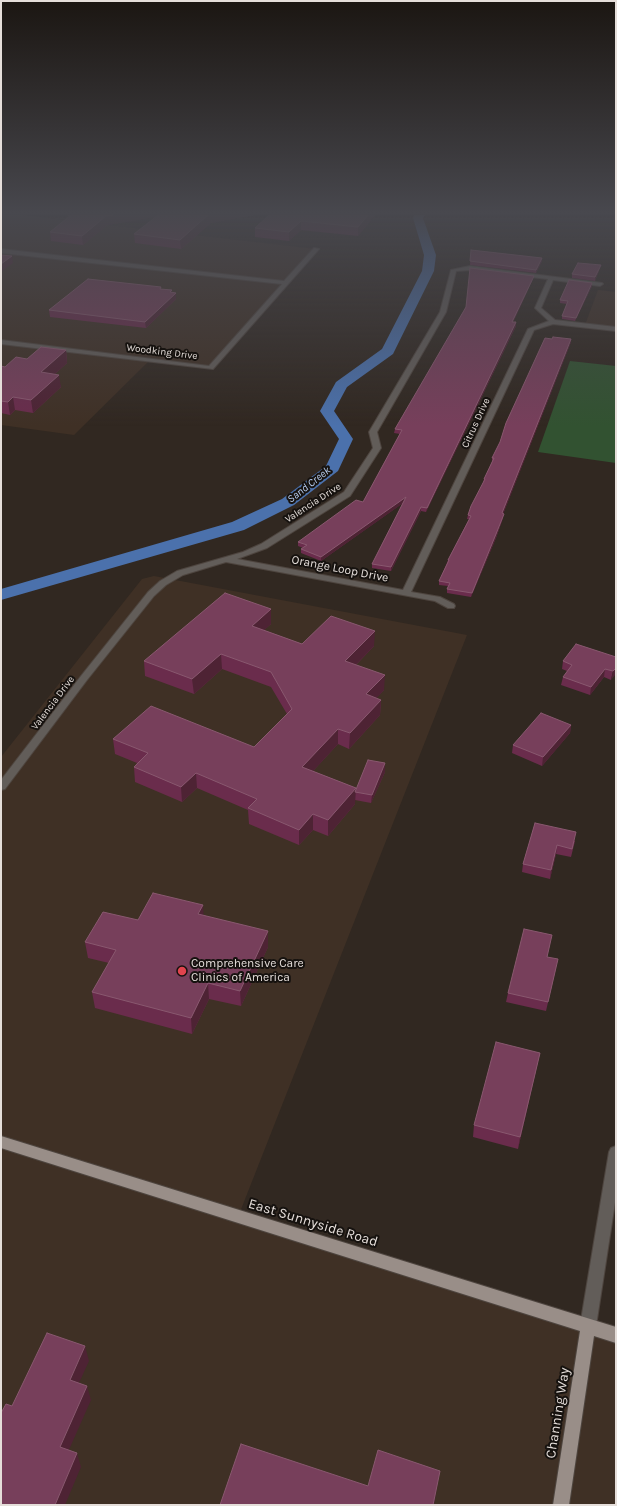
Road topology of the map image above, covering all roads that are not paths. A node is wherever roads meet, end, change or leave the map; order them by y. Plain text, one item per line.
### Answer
1 (283, 285) edge
2 (450, 285) edge
3 (548, 285) edge
4 (553, 322) junction
5 (616, 329) edge
6 (1, 342) edge
7 (223, 559) junction
8 (406, 593) junction
9 (451, 606) dead end
10 (1, 787) edge
11 (1, 1142) edge
12 (616, 1152) edge
13 (588, 1326) junction
14 (616, 1335) edge
15 (561, 1505) edge

1 - 6 street, Woodking Drive
2 - 7 street, Valencia Drive
3 - 4 street
4 - 5 street
4 - 8 street, Citrus Drive
7 - 8 street, Orange Loop Drive
7 - 10 street, Valencia Drive
8 - 9 street, Orange Loop Drive
11 - 13 main road, East Sunnyside Road
12 - 13 street
13 - 14 main road, East Sunnyside Road
13 - 15 main road, Channing Way

